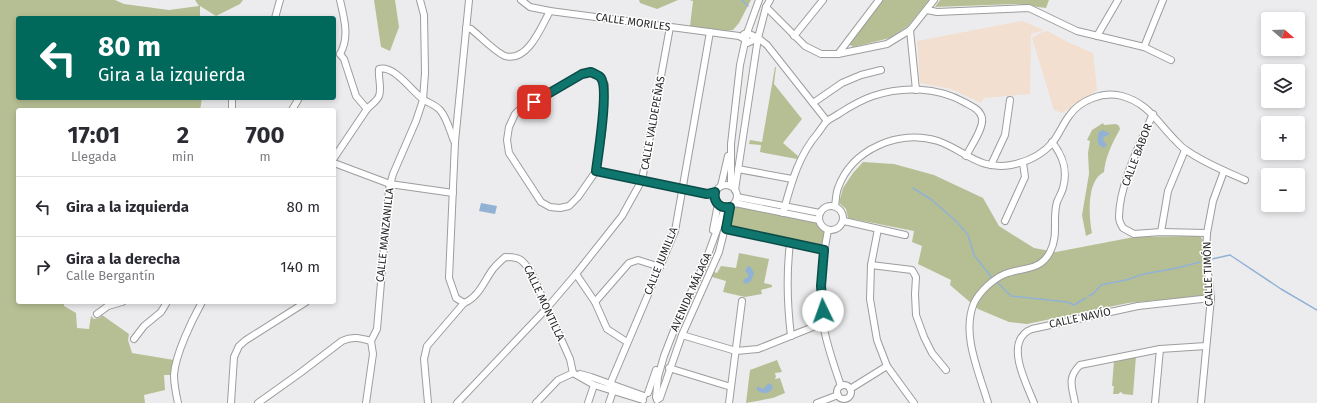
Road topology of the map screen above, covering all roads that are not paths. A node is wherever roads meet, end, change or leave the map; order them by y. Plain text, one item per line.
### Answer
1 (280, 0) edge
2 (340, 0) edge
3 (420, 0) edge
4 (469, 0) edge
5 (521, 0) edge
6 (759, 0) edge
7 (770, 0) edge
8 (823, 0) edge
9 (879, 0) edge
10 (934, 0) edge
11 (1118, 0) edge
12 (1163, 0) edge
13 (766, 7) junction
14 (927, 10) junction
15 (550, 11) junction
16 (276, 16) edge
17 (670, 27) junction
18 (466, 28) junction
19 (910, 30) junction
20 (710, 32) junction
21 (747, 33) junction
22 (739, 36) junction
23 (794, 36) junction
24 (1096, 36) junction
25 (758, 38) junction
26 (745, 42) junction
27 (1144, 47) junction
28 (838, 54) junction
29 (337, 55) edge
30 (1171, 60) dead end
31 (881, 70) dead end
32 (916, 90) junction
33 (423, 100) junction
34 (1010, 100) dead end
35 (813, 104) junction
36 (367, 109) junction
37 (1153, 114) junction
38 (827, 121) junction
39 (455, 142) junction
40 (1052, 142) junction
41 (731, 144) junction
42 (1185, 150) junction
43 (336, 155) edge
44 (966, 156) junction
45 (1023, 163) junction
46 (336, 164) edge
47 (991, 165) junction
48 (738, 169) junction
49 (596, 171) junction
50 (1224, 171) junction
51 (792, 179) junction
52 (642, 180) junction
53 (1245, 180) dead end
54 (390, 184) junction
55 (721, 186) junction
56 (682, 188) junction
57 (733, 188) junction
58 (453, 193) junction
59 (716, 198) junction
60 (732, 204) junction
61 (835, 206) junction
62 (784, 210) junction
63 (819, 217) junction
64 (844, 221) junction
65 (1005, 221) dead end
66 (726, 229) junction
67 (878, 229) junction
68 (828, 230) junction
69 (1161, 232) junction
70 (1207, 233) junction
71 (905, 235) dead end
72 (790, 243) junction
73 (824, 250) junction
74 (871, 265) junction
75 (660, 267) junction
76 (576, 274) junction
77 (1211, 298) junction
78 (742, 301) dead end
79 (595, 302) junction
80 (464, 303) junction
81 (115, 304) edge
82 (166, 304) edge
83 (201, 304) edge
84 (303, 304) edge
85 (547, 308) junction
86 (97, 314) dead end
87 (823, 323) junction
88 (682, 335) junction
89 (791, 336) junction
90 (134, 339) dead end
91 (371, 341) junction
92 (627, 342) junction
93 (1206, 346) junction
94 (1160, 349) junction
95 (736, 351) junction
96 (887, 366) junction
97 (669, 368) junction
98 (946, 370) dead end
99 (573, 373) junction
100 (657, 374) junction
101 (594, 385) junction
102 (841, 386) junction
103 (731, 387) junction
104 (610, 388) junction
105 (850, 389) junction
106 (838, 395) junction
107 (644, 400) edge
108 (850, 400) edge
109 (657, 401) edge
110 (178, 403) edge
111 (231, 403) edge
112 (258, 403) edge
113 (366, 403) edge
114 (428, 403) edge
115 (457, 403) edge
116 (536, 403) edge
117 (588, 403) edge
118 (609, 403) edge
119 (729, 403) edge
120 (817, 403) edge
121 (914, 403) edge
122 (988, 403) edge
123 (1034, 403) edge
124 (1075, 403) edge
125 (1155, 403) edge
126 (1201, 403) edge

1 - 16 street
2 - 29 street
3 - 33 street, CALLE MANZANILLA
4 - 18 street
5 - 15 street, CALLE MORILES
6 - 21 street
7 - 13 street
8 - 23 street
9 - 28 street
10 - 14 street
11 - 24 street
12 - 27 street
13 - 23 street
13 - 25 street
14 - 19 street
14 - 24 street
15 - 17 street, CALLE MORILES
15 - 18 street
17 - 20 street, CALLE MORILES
17 - 52 street, CALLE VALDEPEÑAS
18 - 39 street
19 - 28 street
19 - 32 street
20 - 22 street, CALLE MORILES
20 - 56 street, CALLE JUMILLA
21 - 22 street
21 - 25 street
21 - 26 street
22 - 26 street, CALLE MORILES
23 - 28 street
24 - 27 street
25 - 26 street
25 - 35 street
25 - 48 street
26 - 41 street
27 - 30 street
29 - 36 street
31 - 35 street
32 - 38 street
32 - 44 street
33 - 36 street
33 - 39 street
33 - 54 street, CALLE MANZANILLA
34 - 47 street
35 - 38 street
36 - 43 street
37 - 40 street
37 - 42 street
37 - 69 street, CALLE BABOR
38 - 51 street
39 - 58 street
40 - 45 street
40 - 122 street
41 - 55 street
41 - 57 street
42 - 50 street
42 - 69 street
44 - 47 street
44 - 61 street
45 - 47 street
45 - 65 street
46 - 54 street
48 - 51 street
48 - 57 street
49 - 49 street
49 - 52 street
50 - 53 street
50 - 70 street, CALLE TIMÓN
51 - 62 street
52 - 56 street
52 - 76 street, CALLE VALDEPEÑAS
54 - 58 street
54 - 91 street, CALLE MANZANILLA
55 - 57 street
55 - 59 street
56 - 59 street
56 - 75 street, CALLE JUMILLA
57 - 60 street
58 - 80 street
59 - 60 street
59 - 100 street, AVENIDA MÁLAGA
60 - 62 street
60 - 66 street
60 - 100 street, AVENIDA MÁLAGA
61 - 63 street
61 - 64 street
62 - 63 street
63 - 68 street
64 - 67 street
64 - 68 street
66 - 72 street
66 - 88 street
67 - 71 street
67 - 74 street
68 - 73 street
69 - 70 street, CALLE BABOR
70 - 77 street, CALLE TIMÓN
72 - 73 street
72 - 89 street
73 - 87 street
74 - 96 street
74 - 98 street
75 - 79 street
75 - 92 street, CALLE JUMILLA
76 - 79 street
76 - 85 street, CALLE VALDEPEÑAS
77 - 93 street, CALLE TIMÓN
77 - 123 street, CALLE NAVÍO
78 - 95 street
79 - 92 street
80 - 85 street, CALLE MONTILLA
80 - 114 street, CALLE MONTILLA
81 - 86 street
82 - 90 street
83 - 110 street
84 - 111 street
85 - 99 street, CALLE MONTILLA
85 - 115 street, CALLE VALDEPEÑAS
87 - 89 street
87 - 102 street
88 - 95 street
88 - 97 street
89 - 95 street
91 - 112 street
91 - 113 street, CALLE MANZANILLA
92 - 104 street, CALLE JUMILLA
93 - 94 street
93 - 126 street, CALLE TIMÓN
94 - 124 street
94 - 125 street
95 - 103 street
96 - 105 street
96 - 121 street
97 - 103 street
97 - 109 street
99 - 101 street
99 - 104 street
99 - 116 street
100 - 107 street
100 - 109 street
101 - 104 street
101 - 117 street
102 - 105 street
102 - 106 street
103 - 119 street
104 - 107 street
104 - 118 street, CALLE JUMILLA
105 - 108 street
106 - 108 street
106 - 120 street
107 - 109 street

